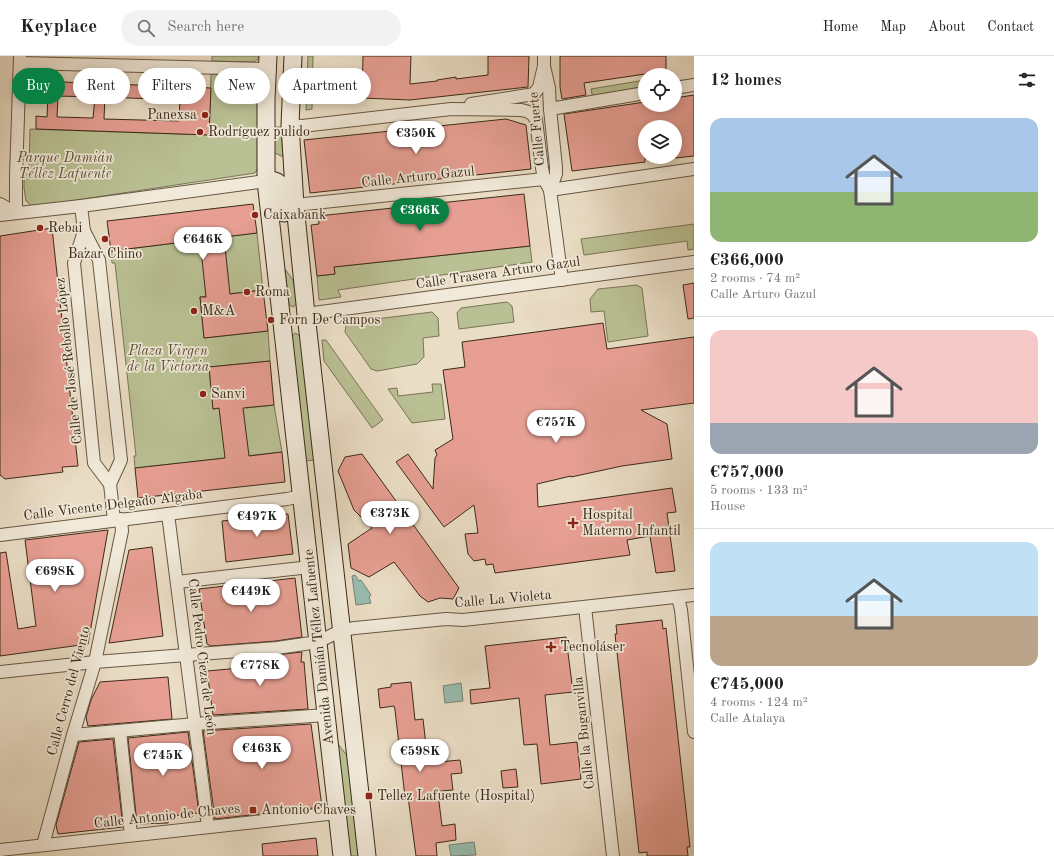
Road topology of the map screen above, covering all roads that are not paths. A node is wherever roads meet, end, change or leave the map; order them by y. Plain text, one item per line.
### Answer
1 (278, 56) edge
2 (292, 56) edge
3 (20, 59) edge
4 (544, 61) edge
5 (245, 68) edge
6 (270, 69) edge
7 (694, 85) edge
8 (682, 87) edge
9 (638, 94) edge
10 (269, 104) edge
11 (550, 109) junction
12 (451, 110) junction
13 (290, 125) junction
14 (694, 169) edge
15 (544, 179) junction
16 (266, 181) junction
17 (550, 190) junction
18 (0, 204) edge
19 (295, 205) junction
20 (81, 206) junction
21 (16, 212) junction
22 (0, 215) edge
23 (84, 231) junction
24 (96, 253) junction
25 (77, 254) junction
26 (694, 262) edge
27 (302, 278) junction
28 (562, 280) junction
29 (306, 314) junction
30 (284, 334) junction
31 (116, 471) junction
32 (100, 472) junction
33 (325, 477) junction
34 (110, 484) junction
35 (302, 502) junction
36 (168, 514) junction
37 (117, 520) junction
38 (0, 535) edge
39 (310, 567) junction
40 (177, 582) junction
41 (694, 595) edge
42 (678, 597) junction
43 (585, 607) junction
44 (342, 630) junction
45 (318, 642) junction
46 (186, 654) junction
47 (95, 662) junction
48 (0, 672) edge
49 (326, 715) junction
50 (195, 724) junction
51 (120, 731) junction
52 (694, 732) edge
53 (72, 735) junction
54 (356, 760) junction
55 (337, 813) junction
56 (208, 827) junction
57 (131, 836) junction
58 (43, 845) junction
59 (0, 850) edge
60 (342, 856) edge
61 (367, 856) edge
62 (613, 856) edge

1 - 6 street
2 - 13 street, Avenida Damián Téllez Lafuente
3 - 5 street
3 - 21 street
4 - 11 street, Calle Fuerte
4 - 12 street, Calle Fuerte
6 - 13 street
7 - 8 street
9 - 11 street
10 - 16 street, Avenida Damián Téllez Lafuente
11 - 17 street, Calle Fuerte
12 - 13 street
12 - 15 street, Calle Fuerte
13 - 19 street, Avenida Damián Téllez Lafuente
14 - 17 street
15 - 17 street, Calle Fuerte
15 - 19 street, Calle Arturo Gazul
16 - 20 street
16 - 27 street
16 - 30 street, Avenida Damián Téllez Lafuente
17 - 28 street, Calle Fuerte
18 - 21 street
19 - 27 street, Avenida Damián Téllez Lafuente
20 - 21 street
20 - 23 street, Calle de José Rebollo López
21 - 22 street
23 - 24 street, Calle de José Rebollo López
23 - 25 street, Calle de José Rebollo López
24 - 25 street
24 - 31 street, Calle de José Rebollo López
25 - 32 street, Calle de José Rebollo López
26 - 28 street, Calle Trasera Arturo Gazul
27 - 29 street, Avenida Damián Téllez Lafuente
28 - 29 street, Calle Trasera Arturo Gazul
29 - 30 street
29 - 33 street, Avenida Damián Téllez Lafuente
30 - 35 street, Avenida Damián Téllez Lafuente
31 - 32 street
31 - 34 street, Calle de José Rebollo López
32 - 34 street, Calle de José Rebollo López
33 - 35 street
33 - 44 street, Avenida Damián Téllez Lafuente
34 - 37 street
35 - 36 street, Calle Vicente Delgado Algaba
35 - 39 street, Avenida Damián Téllez Lafuente
35 - 44 street
36 - 37 street, Calle Vicente Delgado Algaba
36 - 40 street, Calle Pedro Cieza de León
37 - 38 street, Calle Vicente Delgado Algaba
37 - 47 street, Calle Cerro del Viento
39 - 40 street
39 - 45 street, Avenida Damián Téllez Lafuente
40 - 46 street, Calle Pedro Cieza de León
41 - 42 street, Calle La Violeta
42 - 43 street, Calle La Violeta
42 - 52 street
43 - 44 street, Calle La Violeta
43 - 62 street, Calle la Buganvilla
44 - 45 street, Calle La Violeta
44 - 54 street, Avenida Damián Téllez Lafuente
45 - 46 street, Calle La Violeta
45 - 49 street, Avenida Damián Téllez Lafuente
45 - 54 street
46 - 47 street, Calle La Violeta
46 - 50 street, Calle Pedro Cieza de León
47 - 48 street, Calle La Violeta
47 - 53 street, Calle Cerro del Viento
49 - 50 street
49 - 55 street, Avenida Damián Téllez Lafuente
50 - 51 street
50 - 56 street, Calle Pedro Cieza de León
51 - 53 street
51 - 57 street
53 - 58 street, Calle Cerro del Viento
54 - 61 street, Avenida Damián Téllez Lafuente
55 - 56 street, Calle Antonio de Chaves
55 - 60 street, Avenida Damián Téllez Lafuente
56 - 57 street, Calle Antonio de Chaves
57 - 58 street, Calle Antonio de Chaves
58 - 59 street, Calle Antonio de Chaves

